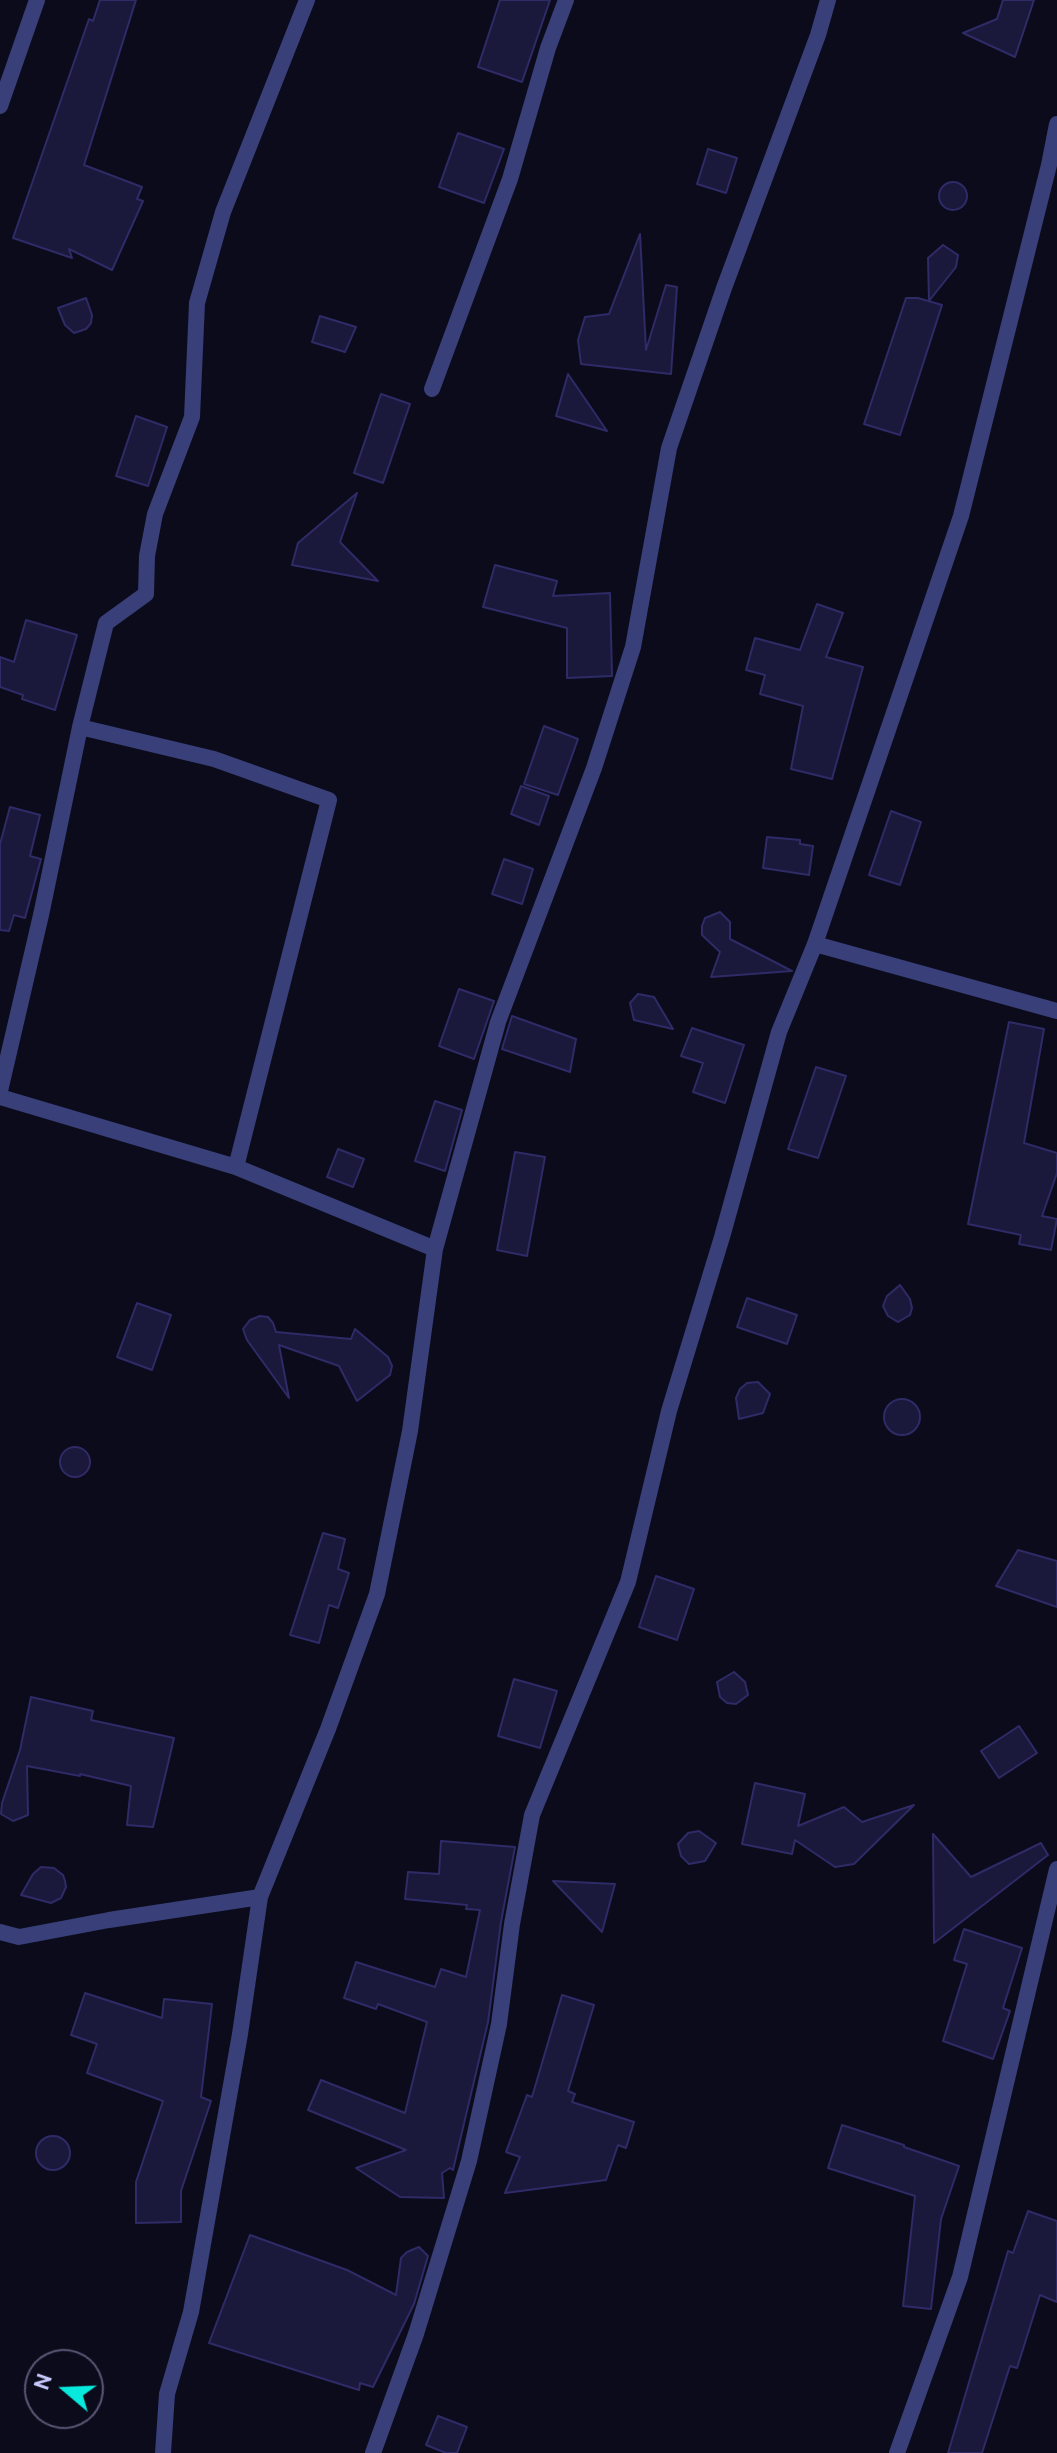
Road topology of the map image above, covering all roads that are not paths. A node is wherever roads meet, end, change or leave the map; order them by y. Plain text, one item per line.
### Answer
1 (37, 0) edge
2 (307, 0) edge
3 (566, 0) edge
4 (828, 0) edge
5 (0, 106) edge
6 (1057, 124) edge
7 (432, 389) dead end
8 (80, 727) junction
9 (815, 944) junction
10 (1057, 1011) edge
11 (0, 1091) edge
12 (0, 1097) edge
13 (236, 1167) junction
14 (435, 1249) junction
15 (1057, 1869) edge
16 (260, 1897) junction
17 (0, 1932) edge
18 (163, 2453) edge
19 (373, 2453) edge
20 (897, 2453) edge

1 - 5 street
2 - 8 street
3 - 7 street
4 - 14 street
6 - 9 street
8 - 11 street
8 - 13 street
9 - 10 street
9 - 19 street
12 - 13 street
13 - 14 street
14 - 16 street
15 - 20 street
16 - 17 street
16 - 18 street

